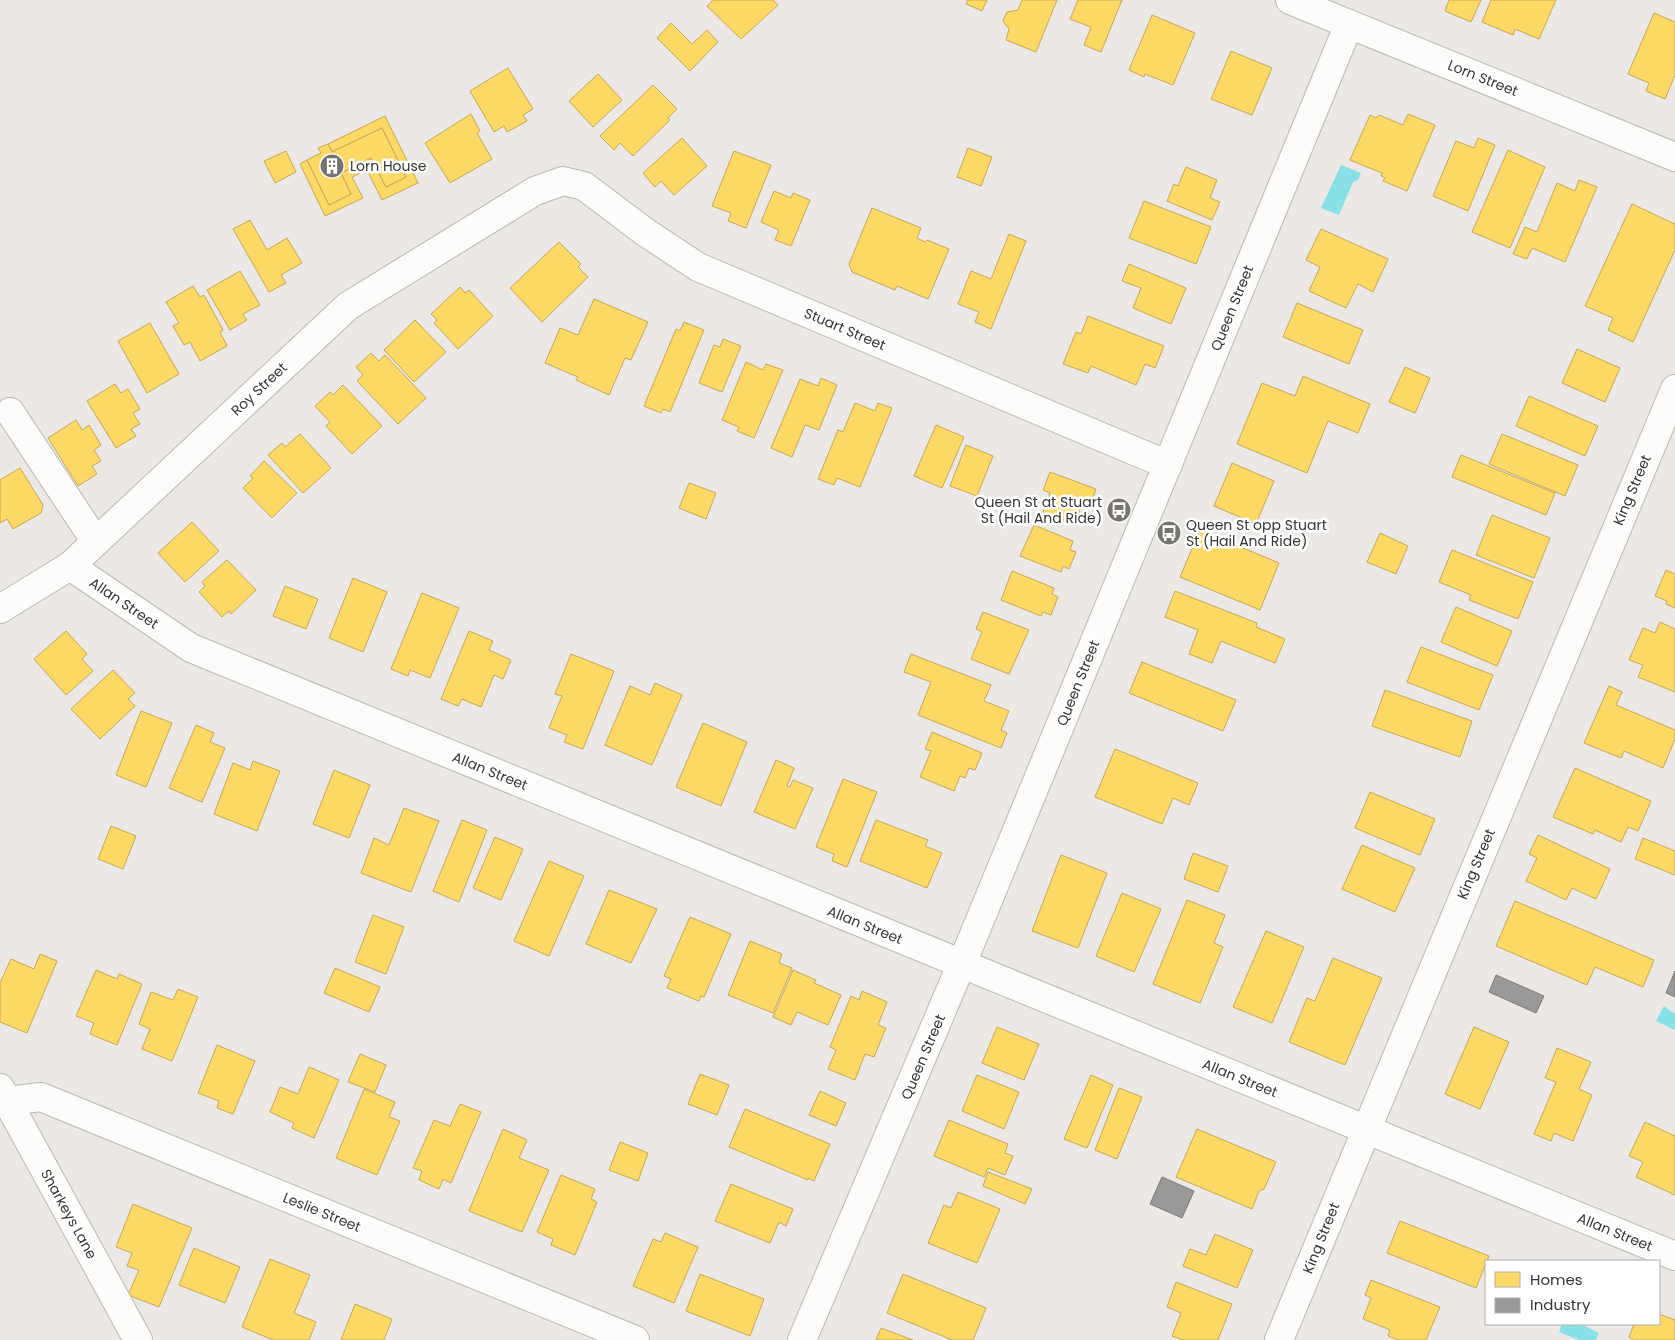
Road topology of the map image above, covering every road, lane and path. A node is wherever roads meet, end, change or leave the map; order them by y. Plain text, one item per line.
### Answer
1 (1290, 0) edge
2 (1349, 24) junction
3 (1675, 157) edge
4 (535, 191) joint
5 (1675, 389) edge
6 (10, 412) dead end
7 (1168, 465) junction
8 (96, 542) junction
9 (70, 566) junction
10 (0, 609) edge
11 (962, 965) junction
12 (4, 1094) edge
13 (1365, 1129) junction
14 (1675, 1256) edge
15 (138, 1340) edge
16 (635, 1340) edge
17 (802, 1340) edge
18 (1279, 1340) edge

1 - 2 street, Lorn Street
2 - 3 street, Lorn Street
2 - 7 street, Queen Street
4 - 7 street, Stuart Street
4 - 8 street, Roy Street
5 - 13 street, King Street
6 - 8 street
7 - 11 street, Queen Street
8 - 9 street, Roy Street
9 - 10 street, Roy Street
9 - 11 street, Allan Street
11 - 13 street, Allan Street
11 - 17 street, Queen Street
12 - 15 street, Sharkeys Lane
12 - 16 street, Leslie Street
13 - 14 street, Allan Street
13 - 18 street, King Street

